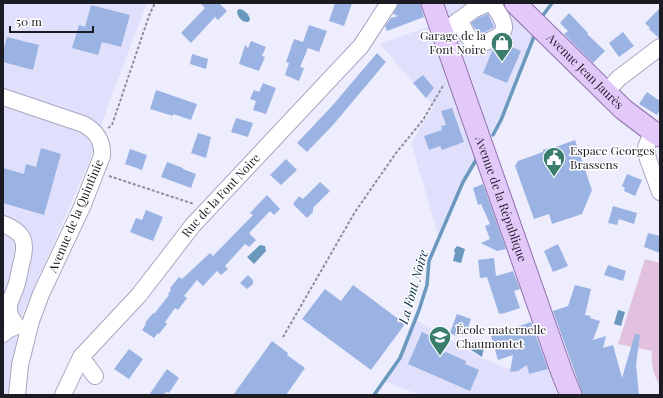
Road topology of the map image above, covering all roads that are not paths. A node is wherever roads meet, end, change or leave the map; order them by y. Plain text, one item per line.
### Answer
1 (389, 3) edge
2 (432, 3) edge
3 (488, 3) edge
4 (492, 3) edge
5 (515, 3) edge
6 (471, 7) edge
7 (459, 20) junction
8 (442, 32) junction
9 (660, 47) edge
10 (605, 93) junction
11 (3, 97) edge
12 (656, 133) edge
13 (660, 192) edge
14 (3, 224) edge
15 (23, 328) junction
16 (3, 334) edge
17 (81, 357) junction
18 (95, 376) dead end
19 (17, 395) edge
20 (63, 395) edge
21 (571, 395) edge

1 - 17 street, Rue de la Font Noire
2 - 8 main road, Avenue de la République
3 - 6 street
4 - 7 street
5 - 10 main road, Avenue Jean Jaurès
6 - 7 street
7 - 8 street
8 - 21 main road, Avenue de la République
9 - 10 street
10 - 12 main road, Avenue Jean Jaurès
11 - 15 street, Avenue de la Quintinie
12 - 13 street
14 - 15 street
15 - 16 street
15 - 19 street, Avenue de la Quintinie
17 - 18 street
17 - 20 street, Rue de la Font Noire

